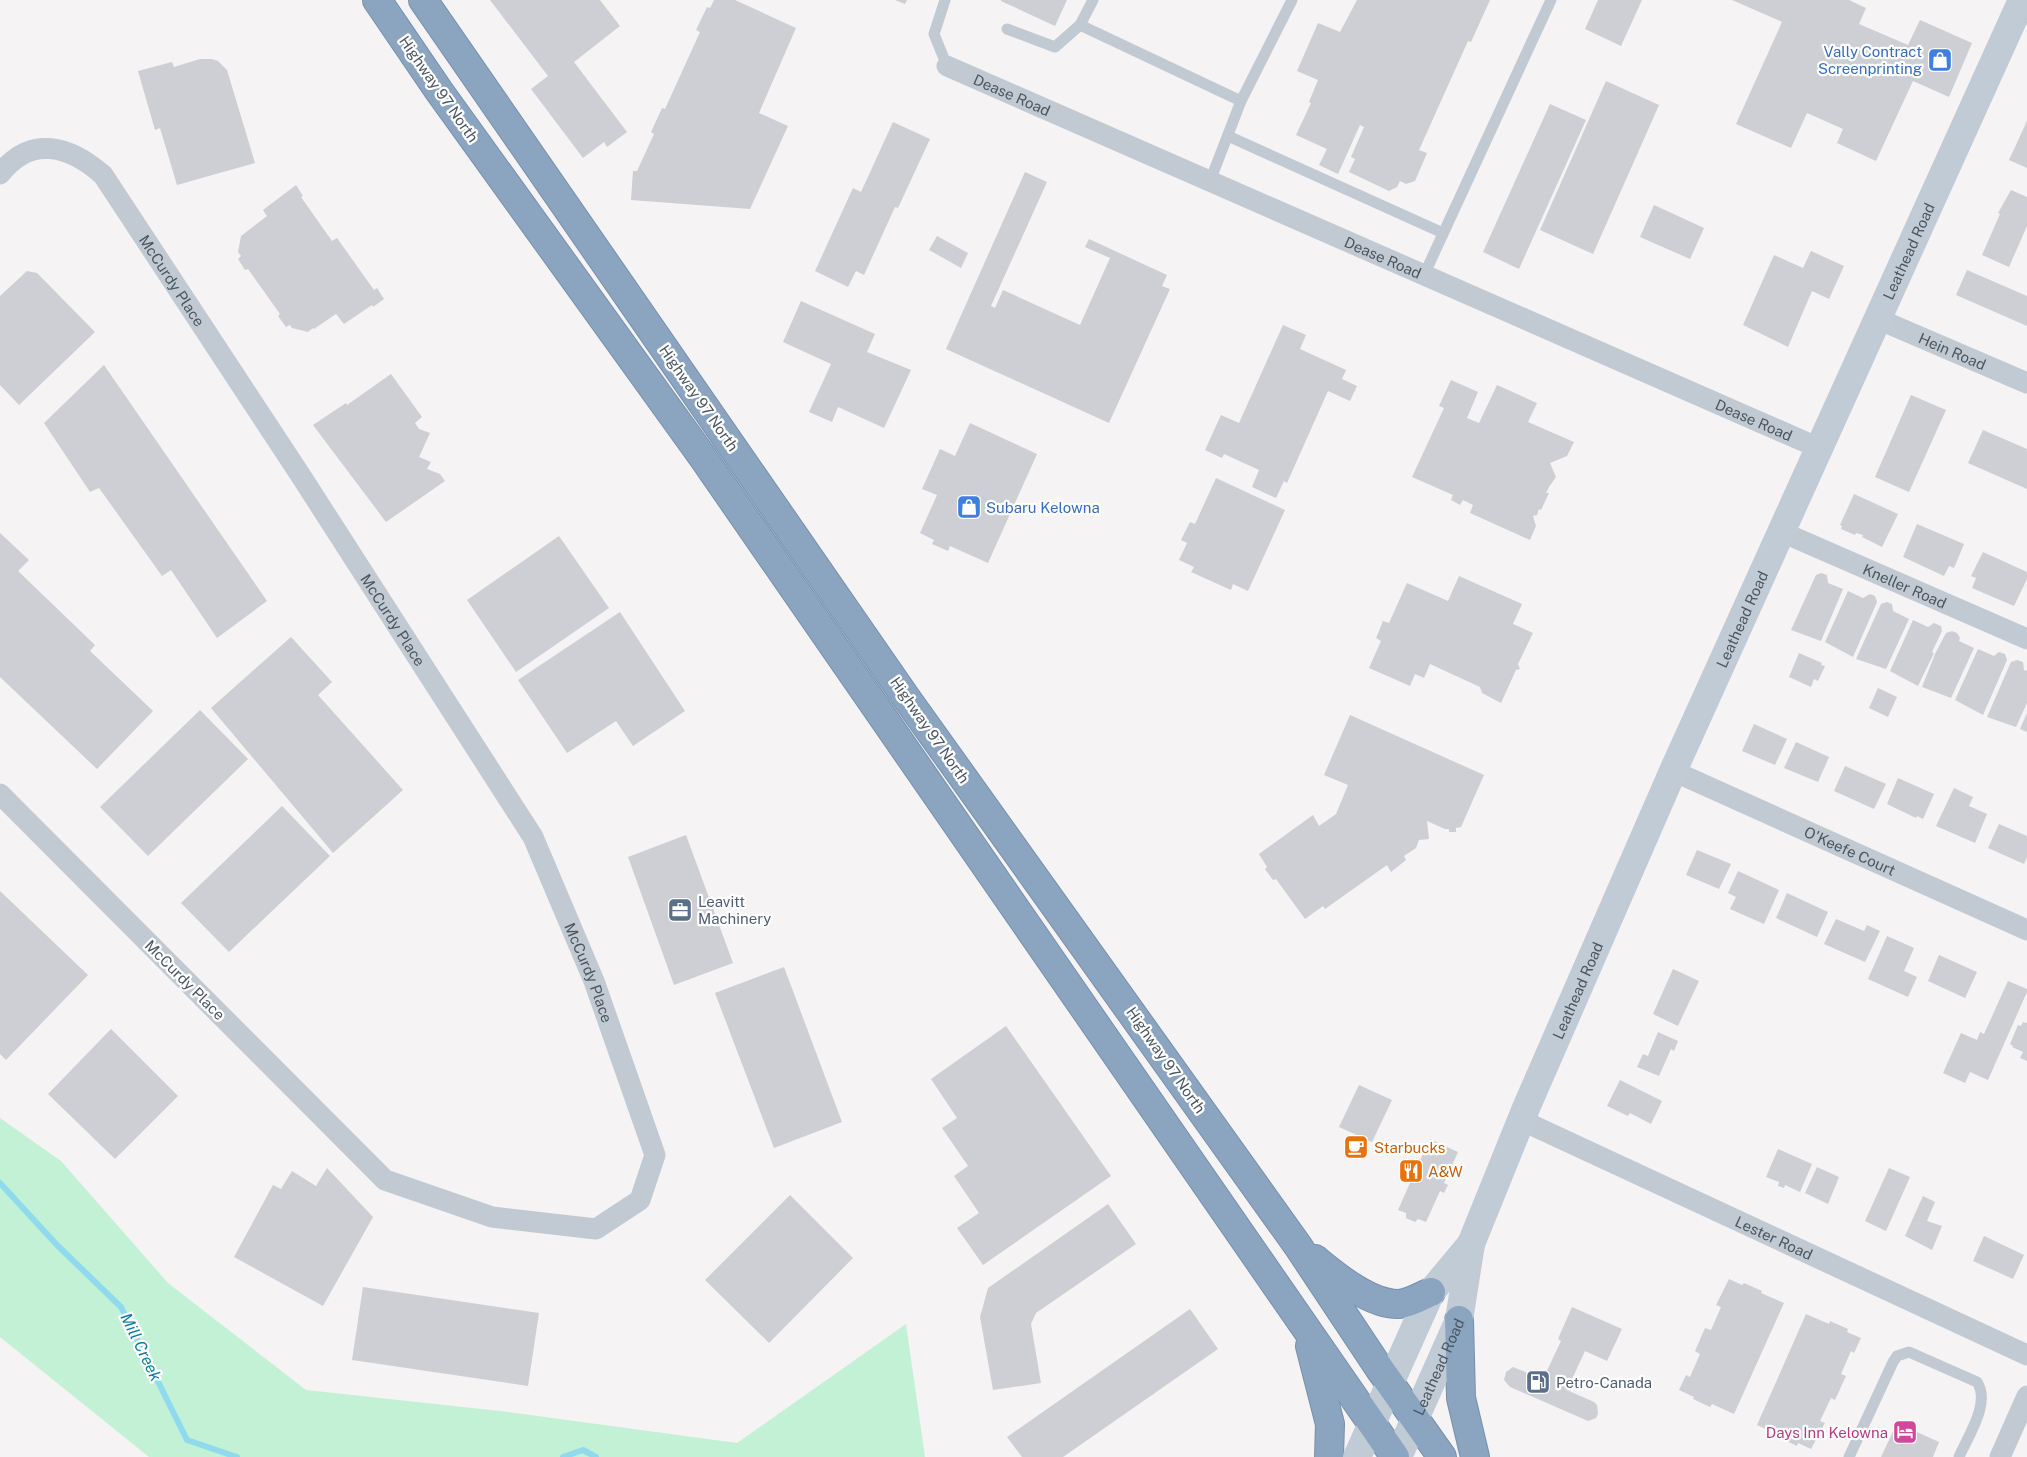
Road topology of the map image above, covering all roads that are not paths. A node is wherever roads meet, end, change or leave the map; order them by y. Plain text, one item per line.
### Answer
1 (377, 0) edge
2 (423, 0) edge
3 (945, 0) edge
4 (1093, 0) edge
5 (1292, 0) edge
6 (1551, 0) edge
7 (2023, 4) edge
8 (1080, 25) junction
9 (1007, 29) dead end
10 (947, 66) joint
11 (1242, 101) junction
12 (1228, 136) junction
13 (0, 174) edge
14 (1210, 182) junction
15 (1443, 233) junction
16 (1424, 276) junction
17 (1878, 319) junction
18 (2027, 384) edge
19 (1819, 448) junction
20 (1782, 532) junction
21 (2027, 639) edge
22 (1673, 772) junction
23 (0, 794) edge
24 (2027, 930) edge
25 (1521, 1120) junction
26 (1471, 1244) junction
27 (1298, 1246) junction
28 (1431, 1292) junction
29 (1459, 1320) junction
30 (1305, 1328) junction
31 (2027, 1355) edge
32 (1391, 1384) junction
33 (2027, 1396) edge
34 (1416, 1419) junction
35 (1372, 1425) junction
36 (1329, 1457) edge
37 (1357, 1457) edge
38 (1396, 1457) edge
39 (1442, 1457) edge
40 (1475, 1457) edge
41 (1849, 1457) edge
42 (1959, 1457) edge
43 (2000, 1457) edge

1 - 30 highway, Highway 97 North
2 - 27 highway, Highway 97 North
3 - 10 lane
4 - 8 lane
5 - 11 lane
6 - 15 lane
7 - 17 street, Leathead Road
8 - 9 lane
8 - 11 lane
10 - 14 street, Dease Road
11 - 12 lane
12 - 14 lane
12 - 15 lane
13 - 23 street, McCurdy Place
14 - 16 street, Dease Road
15 - 16 lane
16 - 19 street, Dease Road
17 - 18 street, Hein Road
17 - 19 street, Leathead Road
19 - 20 street, Leathead Road
20 - 21 street, Kneller Road
20 - 22 street, Leathead Road
22 - 24 street, O'Keefe Court
22 - 25 street, Leathead Road
25 - 26 street, Leathead Road
25 - 31 street, Lester Road
26 - 28 street, Leathead Road
26 - 29 street, Leathead Road
27 - 28 highway
27 - 32 highway, Highway 97 North
28 - 32 street, Leathead Road
29 - 34 street, Leathead Road
29 - 40 highway
30 - 35 highway, Highway 97 North
30 - 36 highway
32 - 34 highway, Highway 97 North
32 - 35 street, Leathead Road
33 - 43 street
34 - 38 street, Leathead Road
34 - 39 highway, Highway 97 North
35 - 37 street, Leathead Road
35 - 38 highway, Highway 97 North
41 - 42 lane

